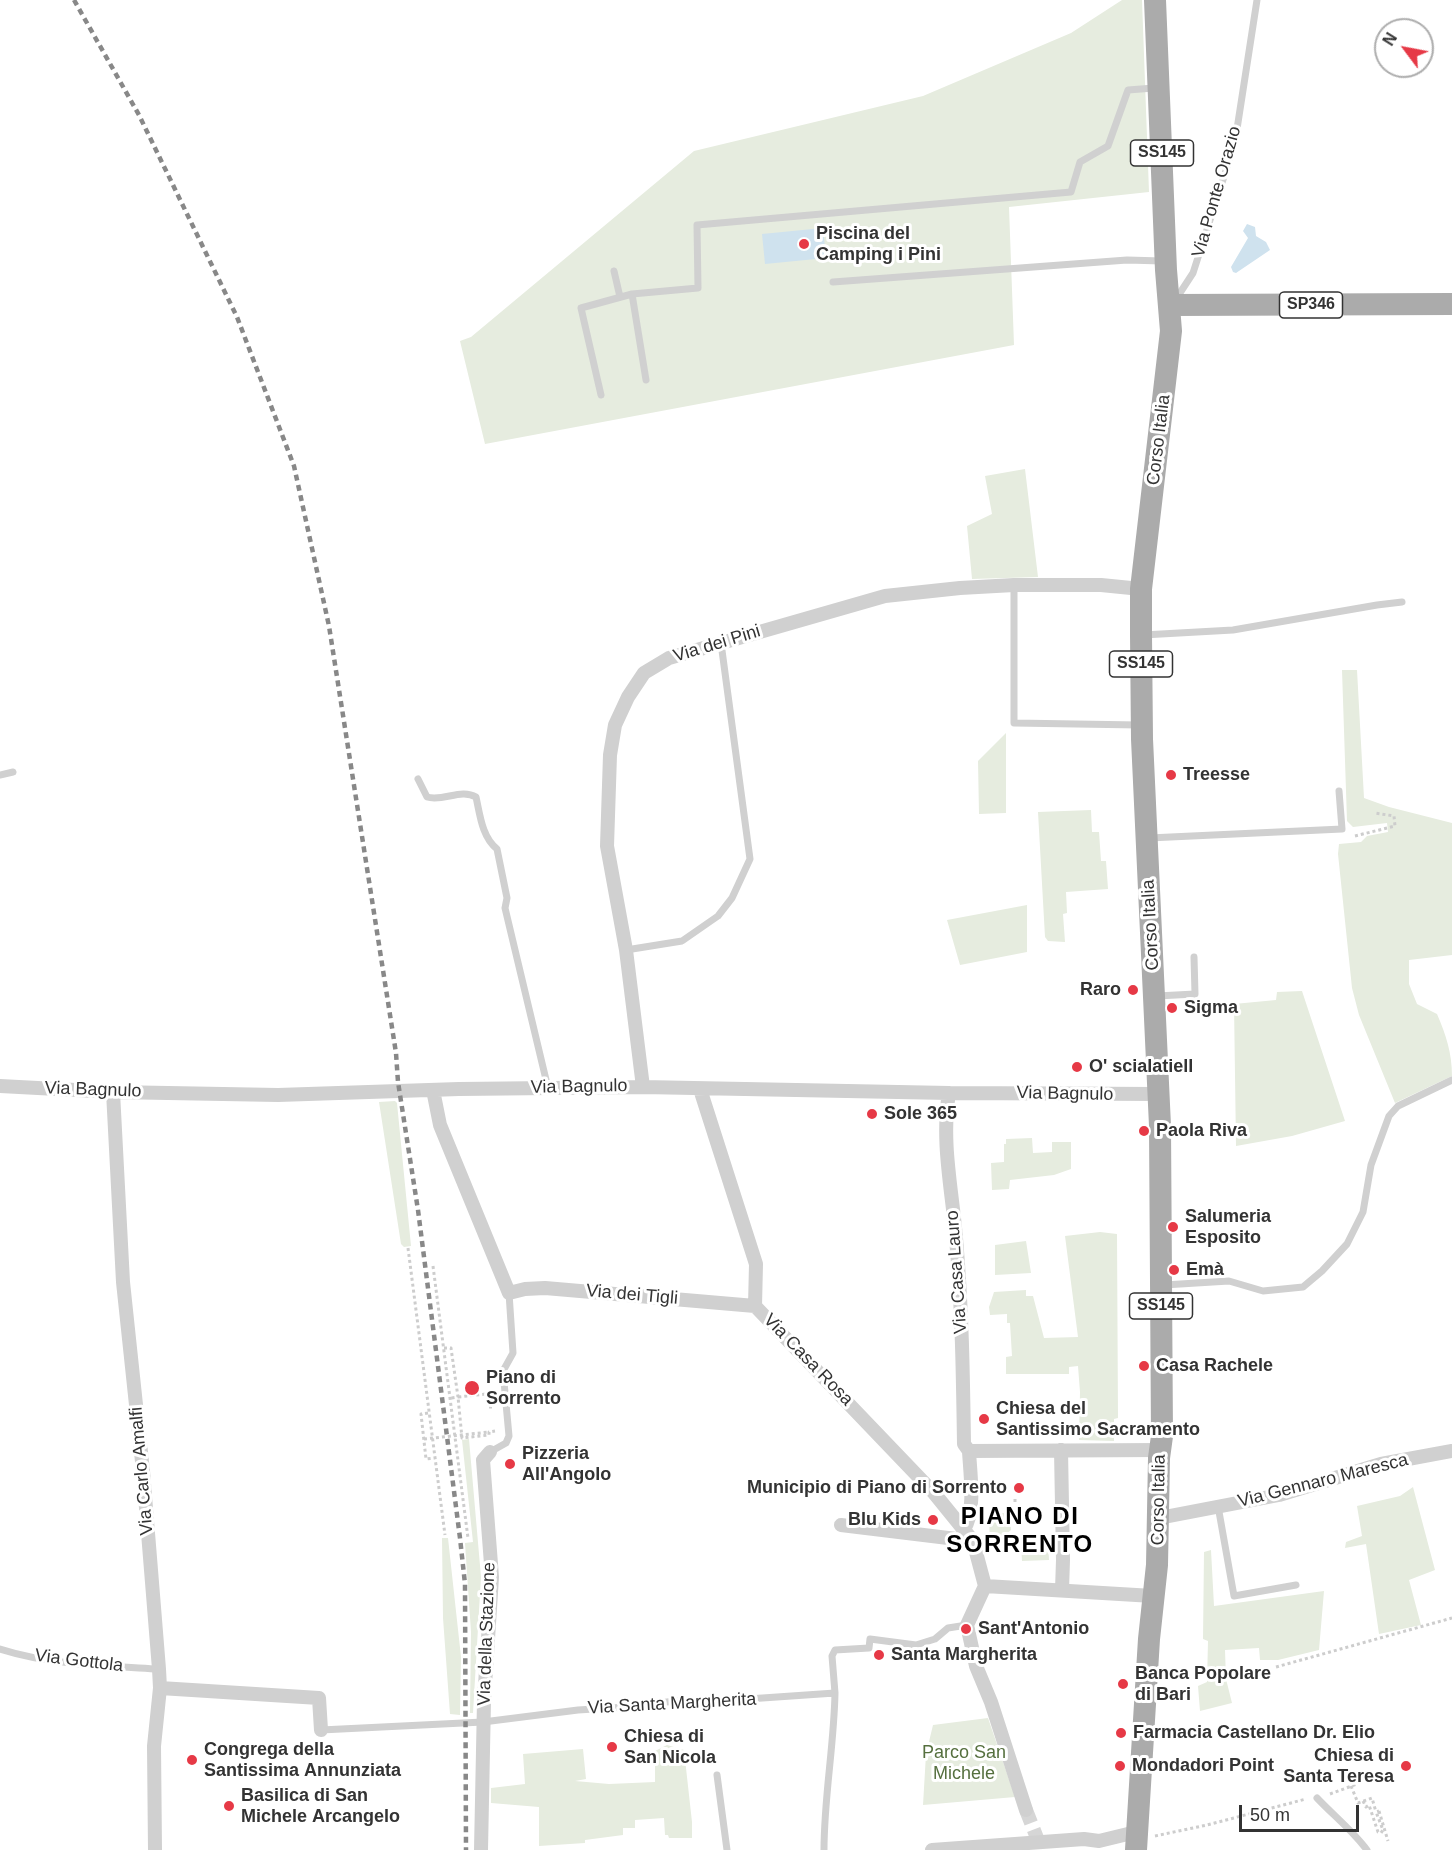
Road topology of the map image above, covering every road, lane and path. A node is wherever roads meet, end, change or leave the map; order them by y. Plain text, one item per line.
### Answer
1 (1155, 0) edge
2 (1257, 0) edge
3 (1159, 88) junction
4 (1167, 261) junction
5 (614, 272) dead end
6 (833, 282) dead end
7 (632, 294) junction
8 (620, 297) junction
9 (1452, 304) edge
10 (1170, 305) junction
11 (646, 380) dead end
12 (601, 394) dead end
13 (1014, 585) junction
14 (1141, 590) junction
15 (1402, 602) dead end
16 (1141, 635) junction
17 (721, 643) junction
18 (1142, 732) junction
19 (13, 772) dead end
20 (0, 775) edge
21 (418, 779) dead end
22 (1339, 792) dead end
23 (1375, 813) dead end
24 (1355, 836) dead end
25 (1147, 838) junction
26 (626, 950) junction
27 (1194, 957) dead end
28 (1155, 996) junction
29 (1452, 1080) edge
30 (1, 1085) edge
31 (643, 1086) junction
32 (548, 1088) junction
33 (700, 1089) junction
34 (433, 1090) junction
35 (113, 1092) junction
36 (949, 1093) junction
37 (1158, 1094) junction
38 (408, 1248) dead end
39 (433, 1266) dead end
40 (1162, 1285) junction
41 (509, 1293) junction
42 (755, 1306) junction
43 (444, 1348) junction
44 (458, 1397) junction
45 (451, 1398) junction
46 (492, 1407) dead end
47 (429, 1413) junction
48 (495, 1431) dead end
49 (489, 1432) junction
50 (424, 1439) junction
51 (1061, 1450) junction
52 (1160, 1450) junction
53 (969, 1451) junction
54 (1452, 1451) edge
55 (490, 1452) joint
56 (435, 1458) junction
57 (1218, 1506) junction
58 (1159, 1518) junction
59 (840, 1525) dead end
60 (963, 1528) junction
61 (445, 1535) dead end
62 (468, 1538) dead end
63 (973, 1541) junction
64 (1296, 1585) dead end
65 (985, 1586) junction
66 (1062, 1590) junction
67 (1153, 1596) junction
68 (1452, 1618) edge
69 (967, 1625) junction
70 (0, 1649) edge
71 (1276, 1667) dead end
72 (159, 1670) junction
73 (160, 1688) junction
74 (835, 1693) junction
75 (483, 1722) junction
76 (321, 1730) joint
77 (717, 1775) dead end
78 (1368, 1780) dead end
79 (1351, 1786) junction
80 (1334, 1793) dead end
81 (1317, 1798) joint
82 (1363, 1801) junction
83 (1026, 1810) tunnel mouth
84 (1378, 1811) junction
85 (1136, 1841) edge
86 (1389, 1842) dead end
87 (1101, 1846) edge
88 (155, 1850) edge
89 (481, 1850) edge
90 (727, 1850) edge
91 (824, 1850) edge
92 (932, 1850) edge
93 (1367, 1850) edge

1 - 3 main road, Corso Italia / SS145
2 - 10 lane, Via Ponte Orazio
3 - 4 main road, Corso Italia / SS145
3 - 7 lane
4 - 6 lane
4 - 10 main road, Corso Italia / SS145
5 - 8 lane
7 - 8 lane
7 - 11 lane
8 - 12 lane
9 - 10 main road, SP346
10 - 14 main road, Corso Italia / SS145
13 - 14 street, Via dei Pini
13 - 17 street, Via dei Pini
13 - 18 lane
14 - 16 main road, Corso Italia / SS145
15 - 16 lane
16 - 18 main road, Corso Italia / SS145
17 - 26 street, Via dei Pini
17 - 26 lane
18 - 25 main road, Corso Italia / SS145
19 - 20 lane
21 - 32 lane
22 - 25 lane
23 - 24 path
25 - 28 main road, Corso Italia / SS145
26 - 31 street, Via dei Pini
27 - 28 lane
28 - 37 main road, Corso Italia / SS145
29 - 40 lane
30 - 35 street, Via Bagnulo
31 - 32 street, Via Bagnulo
31 - 33 street, Via Bagnulo
32 - 34 street, Via Bagnulo
33 - 36 street, Via Bagnulo
33 - 42 street, Via Casa Rosa
34 - 35 street, Via Bagnulo
34 - 41 street, Via della Stazione
35 - 72 street, Via Carlo Amalfi
36 - 37 street, Via Bagnulo
36 - 53 street, Via Casa Lauro
37 - 40 main road, Corso Italia / SS145
38 - 47 path
39 - 43 path
40 - 52 main road, Corso Italia / SS145
41 - 42 street, Via dei Tigli
41 - 55 lane, Via della Stazione
42 - 60 street, Via Casa Rosa
43 - 44 path
43 - 45 path
44 - 45 path
44 - 46 path
44 - 49 path
45 - 62 path
47 - 50 path
47 - 56 path
48 - 49 path
49 - 50 path
50 - 56 path
51 - 52 street
51 - 53 street
51 - 66 street
52 - 58 main road, Corso Italia / SS145
53 - 60 street, Via Casa Lauro
54 - 57 street, Via Gennaro Maresca
55 - 75 street, Via della Stazione
56 - 61 path
57 - 58 street, Via Gennaro Maresca
57 - 64 lane
58 - 67 main road, Corso Italia / SS145
59 - 63 street
60 - 63 street, Via Casa Rosa
63 - 65 street
65 - 66 street
65 - 69 street
66 - 67 street
67 - 85 main road, Corso Italia / SS145
68 - 71 path
69 - 74 lane
69 - 83 street
70 - 72 lane, Via Gottola
72 - 73 street, Via Carlo Amalfi
73 - 76 street
73 - 88 street, Via Carlo Amalfi
74 - 75 lane, Via Santa Margherita
74 - 91 lane
75 - 76 lane, Via Santa Margherita
75 - 89 street, Via della Stazione
77 - 90 lane
78 - 79 path
79 - 80 path
79 - 82 path
81 - 85 path
81 - 93 lane
82 - 84 path
82 - 84 path
84 - 86 path
85 - 87 street
87 - 92 street

